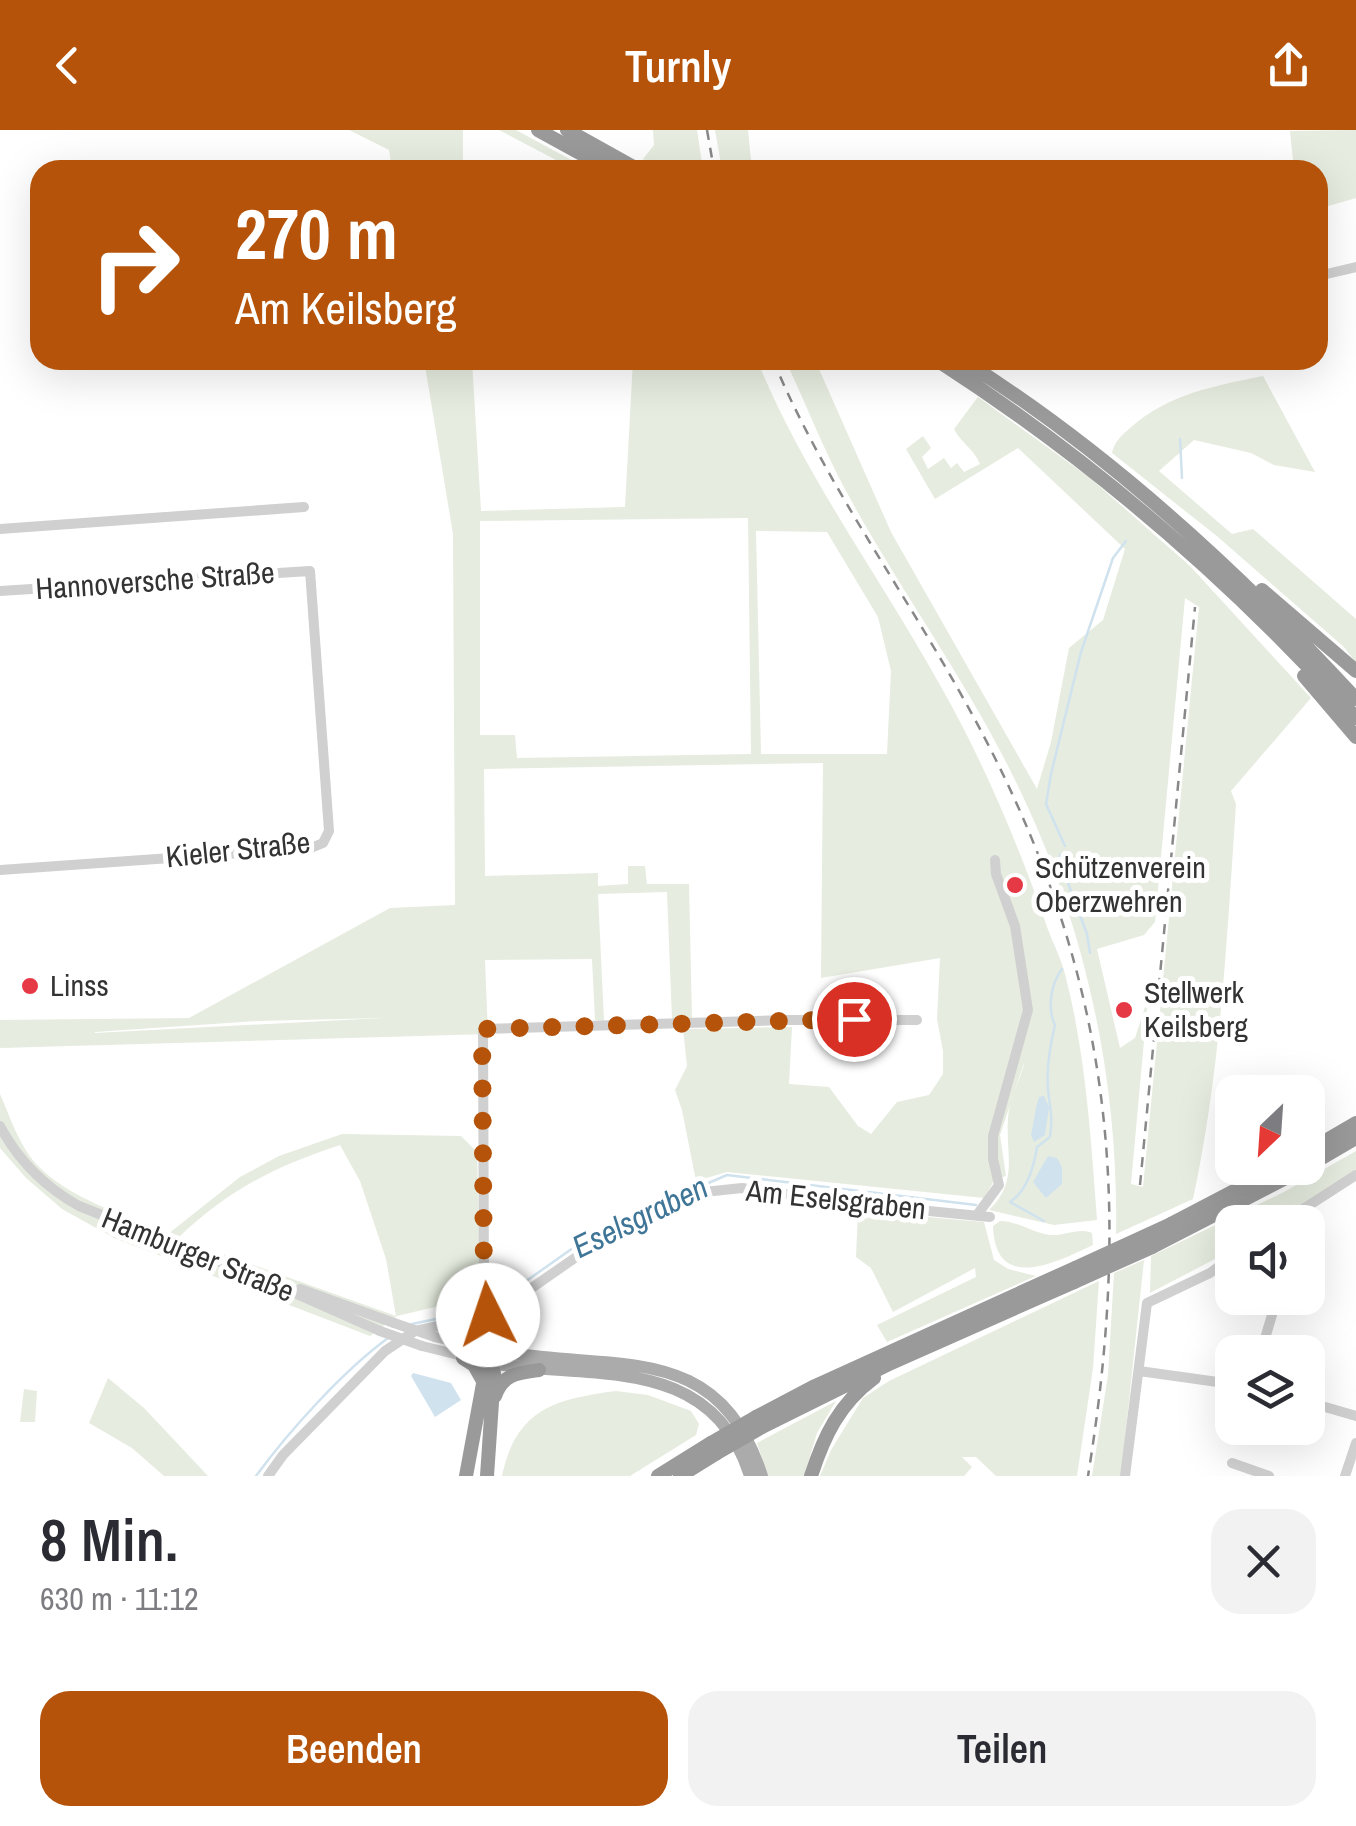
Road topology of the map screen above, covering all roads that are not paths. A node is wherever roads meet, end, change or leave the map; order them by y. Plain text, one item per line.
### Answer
1 (538, 130) edge
2 (567, 130) edge
3 (593, 160) edge
4 (621, 160) edge
5 (1356, 267) edge
6 (1328, 274) edge
7 (950, 370) edge
8 (976, 370) edge
9 (304, 507) dead end
10 (1166, 522) junction
11 (0, 529) edge
12 (310, 570) joint
13 (0, 591) edge
14 (1356, 675) edge
15 (1319, 694) junction
16 (1356, 699) edge
17 (1356, 718) edge
18 (1356, 736) edge
19 (1356, 749) edge
20 (995, 860) dead end
21 (0, 870) edge
22 (917, 1020) dead end
23 (1356, 1124) edge
24 (0, 1126) edge
25 (1354, 1140) edge
26 (1325, 1141) edge
27 (1325, 1156) edge
28 (1356, 1175) edge
29 (1249, 1185) edge
30 (1267, 1185) edge
31 (1314, 1205) edge
32 (977, 1215) junction
33 (990, 1216) dead end
34 (1171, 1230) junction
35 (1215, 1269) edge
36 (1075, 1274) junction
37 (256, 1276) junction
38 (488, 1315) junction
39 (469, 1353) junction
40 (510, 1354) junction
41 (908, 1356) junction
42 (491, 1362) junction
43 (538, 1370) junction
44 (1139, 1371) junction
45 (483, 1382) junction
46 (1215, 1382) edge
47 (492, 1406) junction
48 (1325, 1407) edge
49 (1356, 1416) edge
50 (759, 1422) junction
51 (1356, 1443) edge
52 (714, 1448) junction
53 (1232, 1463) dead end
54 (268, 1476) edge
55 (466, 1476) edge
56 (487, 1476) edge
57 (658, 1476) edge
58 (680, 1476) edge
59 (750, 1476) edge
60 (762, 1476) edge
61 (811, 1476) edge
62 (1125, 1476) edge
63 (1268, 1476) edge
64 (1345, 1476) edge

1 - 3 highway
2 - 4 highway
5 - 6 street
7 - 10 highway
8 - 10 highway
9 - 11 street, Hannoversche Straße
10 - 14 highway
10 - 15 highway
10 - 16 highway
10 - 17 highway
12 - 13 street, Hannoversche Straße
12 - 21 street, Kieler Straße
15 - 18 highway
15 - 19 highway
20 - 32 street
22 - 38 street
23 - 26 highway
24 - 37 street, Hamburger Straße
25 - 27 highway
28 - 31 street
29 - 34 highway
30 - 34 highway
32 - 33 street, Am Eselsgraben
32 - 38 street, Am Eselsgraben
34 - 36 highway, bridge
35 - 44 street
36 - 41 highway
36 - 50 highway
37 - 39 street, bridge
37 - 39 street, Hamburger Straße, bridge
38 - 54 street, Am Eselsgraben
39 - 40 street
39 - 42 highway
39 - 45 highway
40 - 42 highway
40 - 60 main road
41 - 50 highway
41 - 61 highway
42 - 43 main road
42 - 45 highway
42 - 47 highway
43 - 47 highway
43 - 59 main road
44 - 46 street
44 - 62 street
45 - 55 highway
47 - 56 highway
48 - 49 street
50 - 52 highway, bridge
51 - 64 street
52 - 57 highway
52 - 58 highway
53 - 63 street

